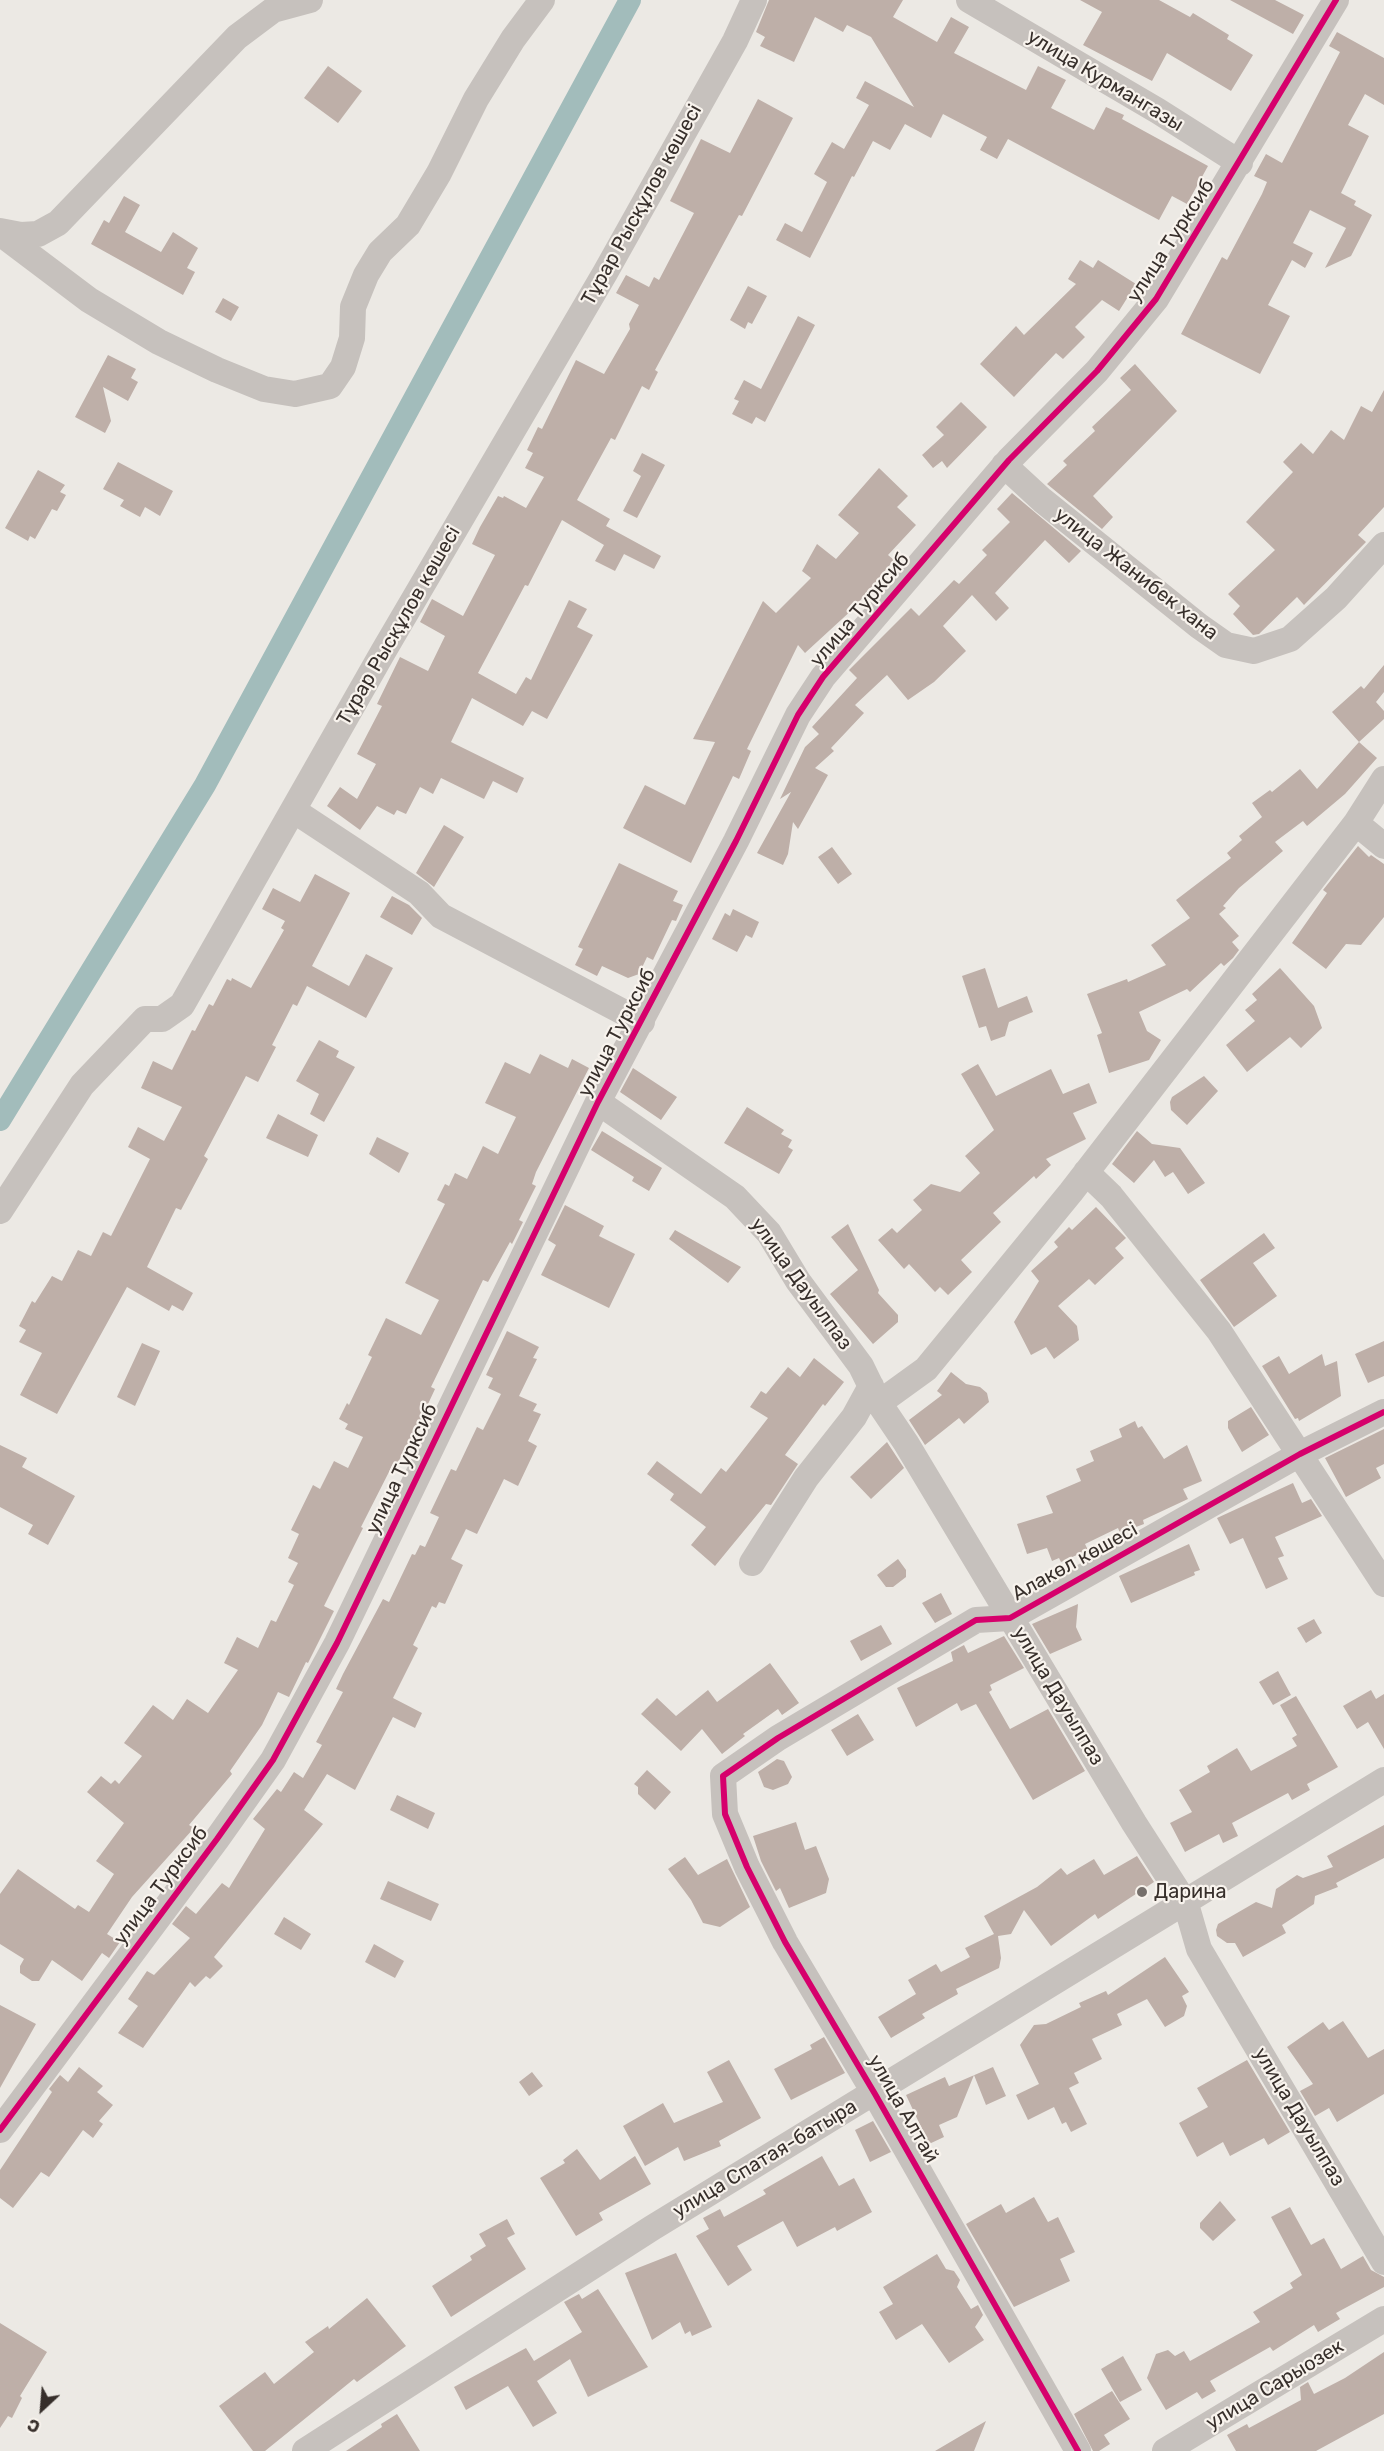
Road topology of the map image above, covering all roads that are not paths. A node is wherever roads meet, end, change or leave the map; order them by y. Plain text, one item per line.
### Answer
1 (310, 0) edge
2 (542, 0) edge
3 (754, 0) edge
4 (969, 0) edge
5 (1336, 0) edge
6 (1240, 163) junction
7 (0, 232) edge
8 (1004, 465) junction
9 (1384, 545) edge
10 (1384, 780) edge
11 (293, 810) junction
12 (1356, 823) junction
13 (1384, 846) edge
14 (642, 1022) junction
15 (598, 1102) junction
16 (1086, 1172) junction
17 (0, 1211) edge
18 (875, 1394) junction
19 (1384, 1412) edge
20 (1300, 1454) junction
21 (753, 1563) dead end
22 (1384, 1584) edge
23 (1010, 1618) junction
24 (723, 1776) joint
25 (1384, 1780) edge
26 (1185, 1904) junction
27 (875, 2094) junction
28 (0, 2130) edge
29 (1384, 2262) edge
30 (1384, 2319) edge
31 (305, 2451) edge
32 (1078, 2451) edge
33 (1165, 2451) edge

1 - 7 street
2 - 7 street
3 - 11 street, Тұрар Рысқұлов көшесі
4 - 6 street, улица Курмангазы
5 - 6 street, улица Турксиб
6 - 8 street, улица Турксиб
8 - 9 street, улица Жанибек хана
8 - 14 street, улица Турксиб
10 - 12 street
11 - 14 street
11 - 17 street, Тұрар Рысқұлов көшесі
12 - 13 street
12 - 16 street
14 - 15 street, улица Турксиб
15 - 18 street, улица Дауылпаз
15 - 28 street, улица Турксиб
16 - 18 street
16 - 20 street
18 - 21 street
18 - 23 street, улица Дауылпаз
19 - 20 street, Алакөл көшесі
20 - 22 street
20 - 23 street, Алакөл көшесі
23 - 24 street, Алакөл көшесі
23 - 26 street, улица Дауылпаз
24 - 27 street, улица Алтай
25 - 26 street, улица Спатая-батыра
26 - 27 street, улица Спатая-батыра
26 - 29 street, улица Дауылпаз
27 - 31 street, улица Спатая-батыра
27 - 32 street, улица Алтай
30 - 33 street, улица Сарыозек

